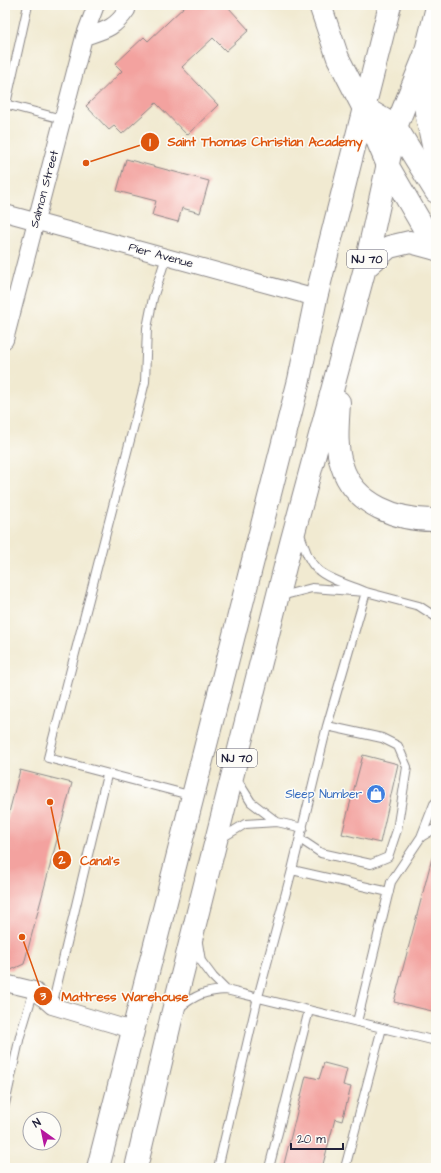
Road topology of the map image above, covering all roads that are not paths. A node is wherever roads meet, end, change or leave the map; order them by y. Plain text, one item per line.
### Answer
1 (28, 5) edge
2 (96, 5) edge
3 (124, 5) edge
4 (320, 5) edge
5 (390, 5) edge
6 (436, 11) edge
7 (84, 37) junction
8 (425, 55) junction
9 (6, 104) edge
10 (363, 107) junction
11 (62, 119) junction
12 (396, 127) junction
13 (436, 160) edge
14 (389, 168) junction
15 (436, 192) edge
16 (5, 213) edge
17 (36, 221) junction
18 (436, 249) edge
19 (166, 257) junction
20 (365, 268) junction
21 (316, 298) junction
22 (5, 340) edge
23 (344, 350) junction
24 (436, 520) edge
25 (296, 523) junction
26 (366, 592) junction
27 (278, 597) junction
28 (436, 616) edge
29 (328, 726) junction
30 (233, 774) junction
31 (107, 775) junction
32 (194, 796) junction
33 (436, 802) edge
34 (277, 822) junction
35 (303, 828) junction
36 (436, 828) edge
37 (421, 836) junction
38 (300, 839) junction
39 (216, 841) junction
40 (292, 870) junction
41 (389, 892) junction
42 (195, 927) junction
43 (5, 983) edge
44 (34, 990) junction
45 (226, 990) junction
46 (258, 997) junction
47 (52, 1006) junction
48 (309, 1010) junction
49 (172, 1015) junction
50 (357, 1022) junction
51 (382, 1028) junction
52 (132, 1030) junction
53 (436, 1041) edge
54 (5, 1104) edge
55 (98, 1168) edge
56 (136, 1168) edge
57 (218, 1168) edge
58 (269, 1168) edge
59 (345, 1168) edge

1 - 9 lane
2 - 7 street, Salmon Street
3 - 7 street
4 - 10 main road
5 - 10 main road, NJ 70
6 - 8 main road, NJ 70
7 - 11 street, Salmon Street
8 - 12 main road, NJ 70
8 - 13 main road
9 - 11 lane
10 - 12 main road
10 - 14 main road
10 - 21 main road, NJ 70
11 - 17 street, Salmon Street
12 - 14 main road, NJ 70
12 - 15 main road
14 - 18 main road
14 - 20 main road, NJ 70
16 - 17 street, Pier Avenue
17 - 19 street, Pier Avenue
17 - 22 street, Salmon Street
18 - 20 main road
19 - 21 street, Pier Avenue
19 - 31 lane
20 - 23 main road, NJ 70
21 - 32 main road, NJ 70
23 - 24 main road
23 - 25 main road, NJ 70
25 - 26 lane
25 - 27 main road, NJ 70
26 - 27 lane
26 - 28 lane
26 - 29 lane
27 - 30 main road, NJ 70
29 - 35 lane
29 - 38 lane
30 - 34 lane
30 - 39 main road, NJ 70
31 - 32 lane
31 - 47 lane
32 - 52 main road, NJ 70
33 - 37 lane
34 - 35 lane
34 - 39 lane
35 - 38 lane
36 - 37 lane
37 - 41 lane
38 - 40 lane
39 - 42 main road, NJ 70
40 - 41 lane
40 - 46 lane
41 - 50 lane
42 - 45 lane
42 - 49 main road, NJ 70
43 - 44 street
44 - 47 street
44 - 54 lane
45 - 46 lane
45 - 49 lane
46 - 48 lane
46 - 57 lane
47 - 52 street
48 - 50 lane
48 - 58 lane
49 - 56 main road, NJ 70
50 - 51 lane
51 - 53 lane
51 - 59 lane
52 - 55 main road, NJ 70

